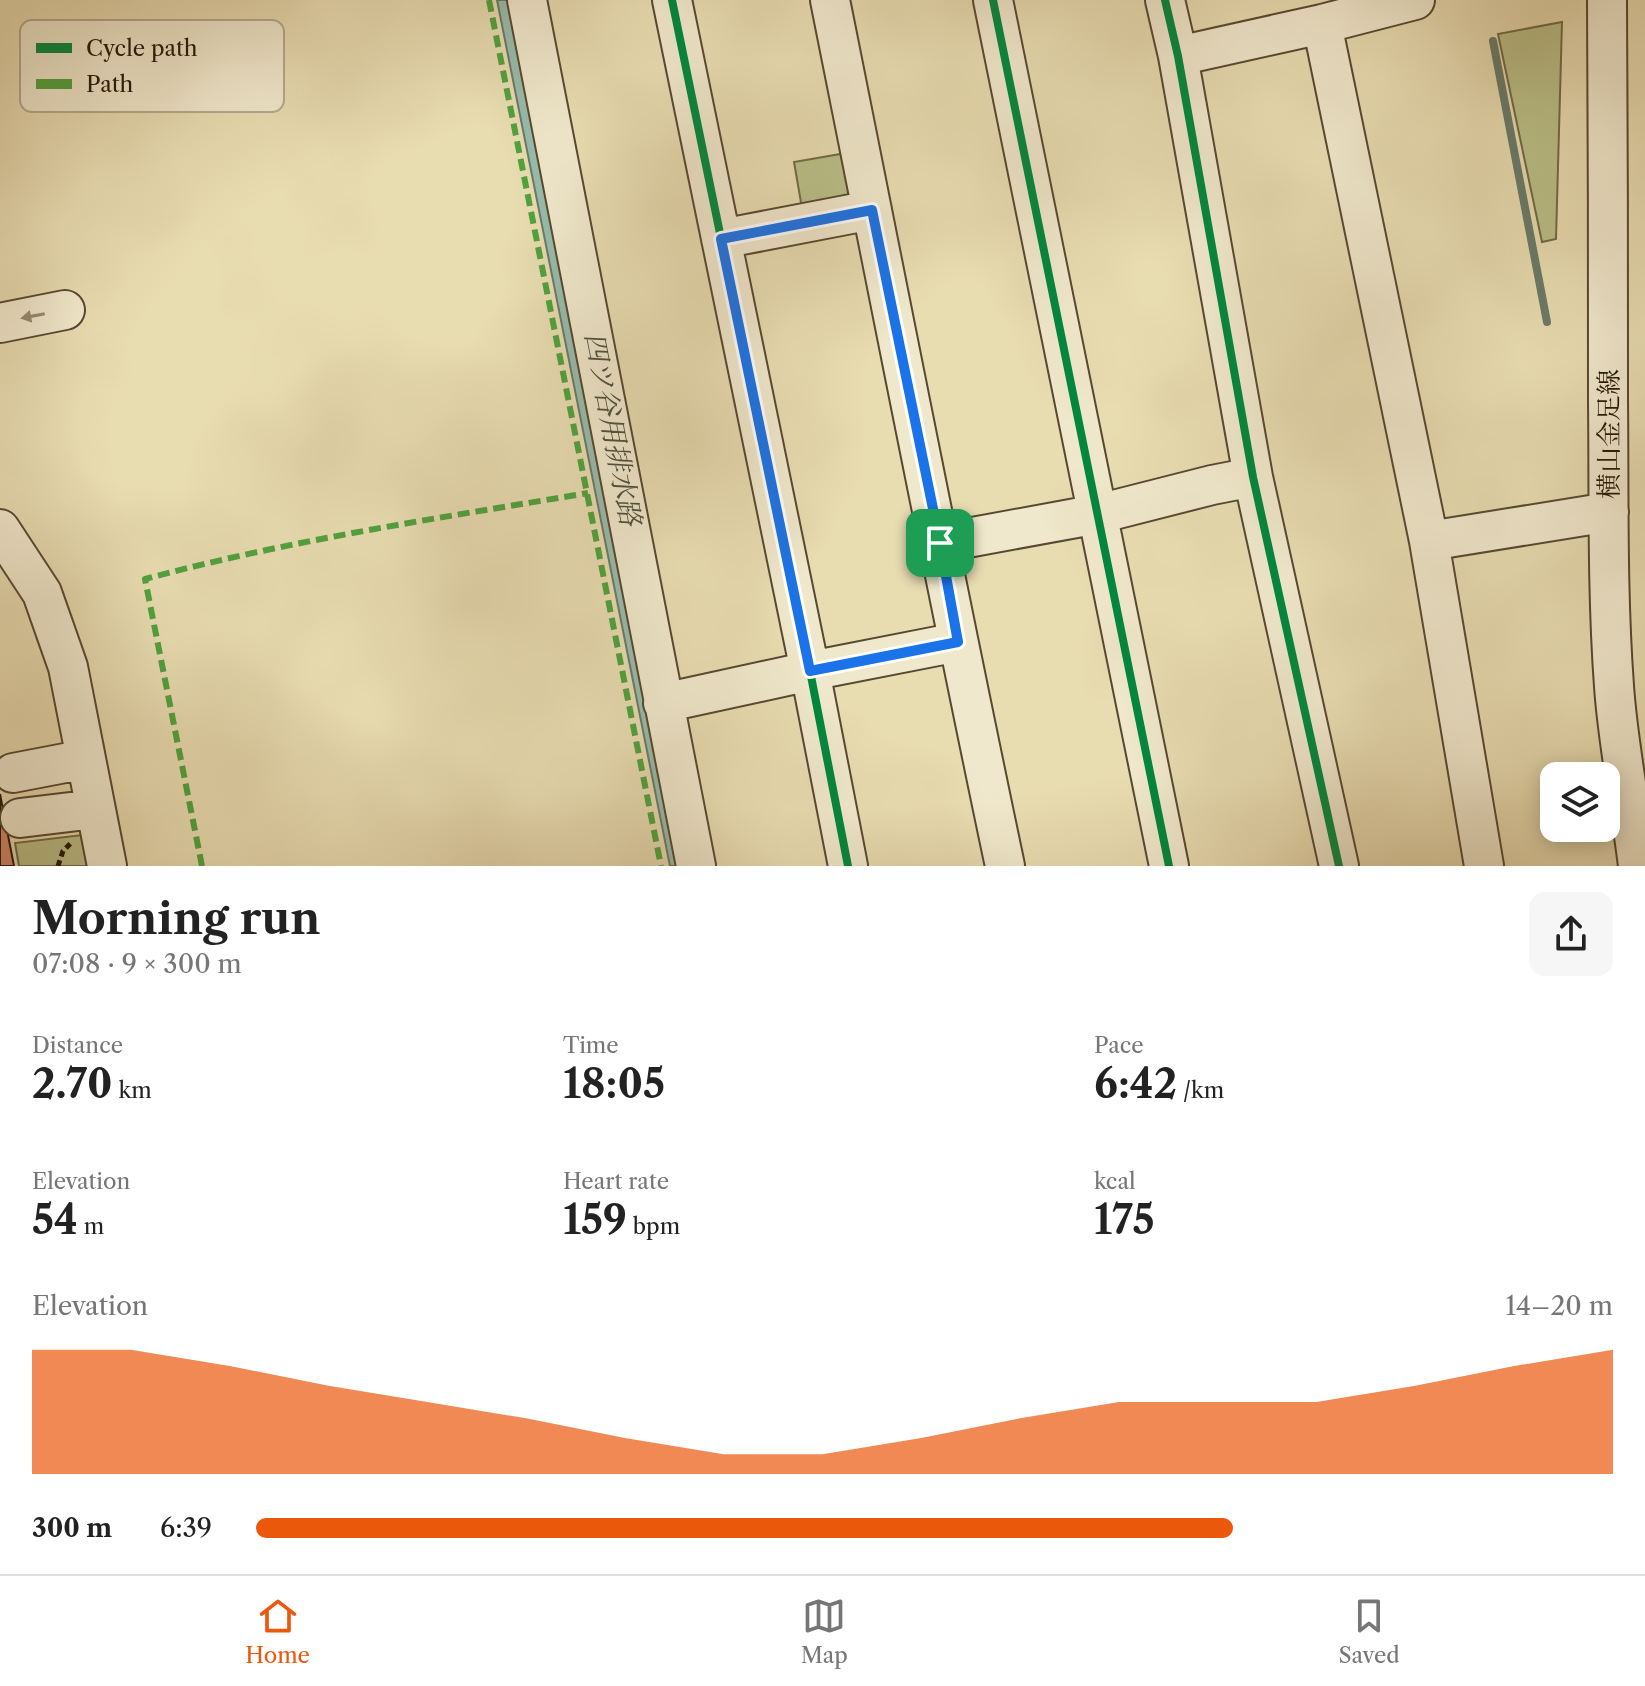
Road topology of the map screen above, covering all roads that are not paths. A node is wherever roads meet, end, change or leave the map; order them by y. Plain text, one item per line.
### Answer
1 (527, 0) edge
2 (672, 0) edge
3 (830, 0) edge
4 (993, 0) edge
5 (1165, 0) edge
6 (1415, 0) edge
7 (1607, 0) edge
8 (1322, 24) junction
9 (1178, 56) junction
10 (872, 210) junction
11 (721, 239) junction
12 (65, 310) dead end
13 (0, 323) edge
14 (1253, 477) junction
15 (1609, 512) junction
16 (1098, 514) junction
17 (0, 529) edge
18 (1429, 541) junction
19 (940, 543) junction
20 (958, 642) junction
21 (810, 671) junction
22 (663, 703) junction
23 (86, 759) junction
24 (13, 773) dead end
25 (95, 809) junction
26 (20, 818) dead end
27 (107, 866) edge
28 (696, 866) edge
29 (848, 866) edge
30 (1005, 866) edge
31 (1169, 866) edge
32 (1339, 866) edge
33 (1484, 866) edge
34 (1638, 866) edge

1 - 22 street
2 - 11 street
3 - 10 street
4 - 16 street
5 - 9 street
6 - 8 street
7 - 15 street, 横山金足線
8 - 9 street
8 - 18 street
9 - 14 street
10 - 11 street
10 - 19 street
11 - 21 street
12 -> 13 street
14 - 16 street
14 - 32 street
15 - 18 street
15 - 34 street, 横山金足線
16 - 19 street
16 - 31 street
17 - 23 street
18 - 33 street
19 - 20 street
20 - 21 street
20 - 30 street
21 - 22 street
21 - 29 street
22 - 28 street
23 - 24 street
23 - 25 street
25 - 26 street
25 - 27 street

